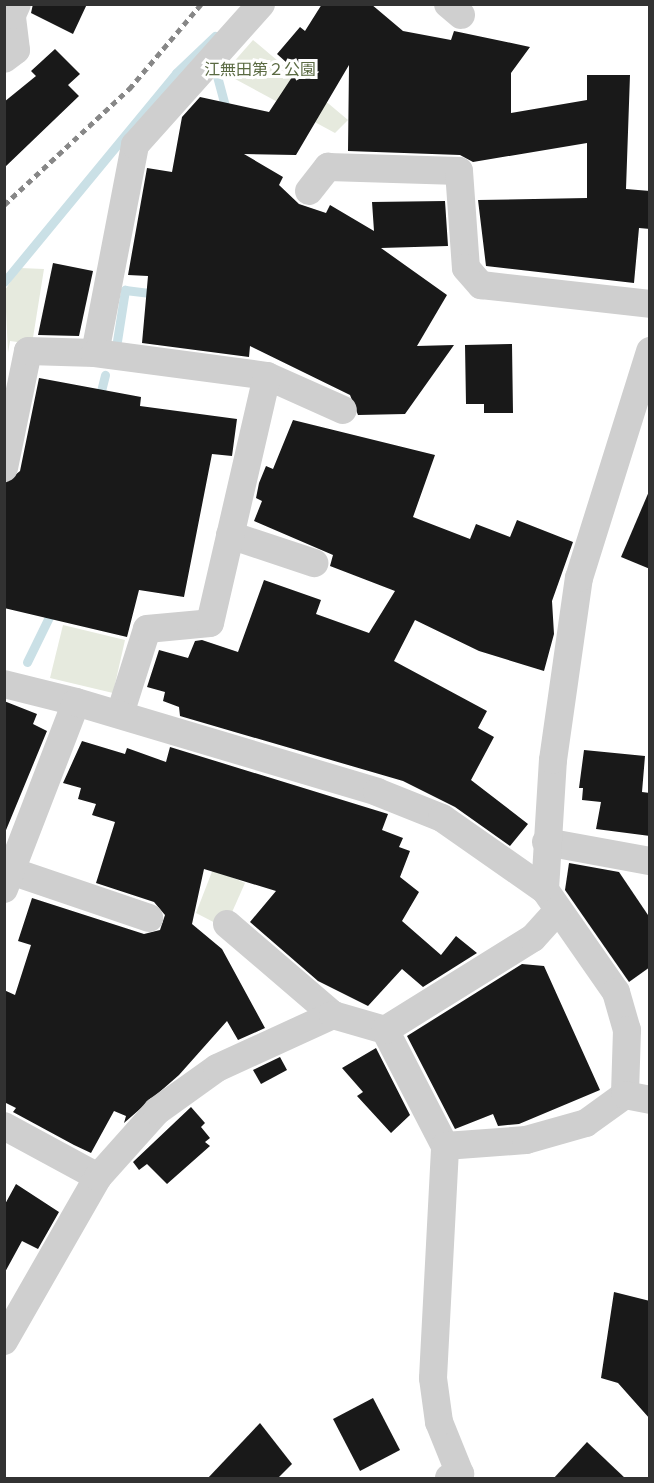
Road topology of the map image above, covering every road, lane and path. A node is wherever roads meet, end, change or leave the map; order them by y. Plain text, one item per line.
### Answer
1 (17, 4) edge
2 (261, 4) edge
3 (4, 59) edge
4 (309, 191) dead end
5 (650, 304) edge
6 (650, 351) edge
7 (95, 353) junction
8 (267, 376) junction
9 (343, 411) dead end
10 (4, 468) edge
11 (230, 535) junction
12 (314, 563) dead end
13 (4, 684) edge
14 (76, 702) junction
15 (120, 714) junction
16 (546, 842) junction
17 (650, 861) edge
18 (8, 880) edge
19 (551, 901) junction
20 (148, 918) dead end
21 (227, 924) dead end
22 (333, 1014) junction
23 (385, 1030) junction
24 (637, 1098) edge
25 (4, 1126) edge
26 (445, 1146) junction
27 (98, 1177) junction
28 (7, 1331) edge
29 (449, 1479) edge

1 - 3 street
2 - 7 street
4 - 5 street
6 - 16 street
7 - 8 street
7 - 10 street
8 - 9 street
8 - 11 street
11 - 12 street
11 - 15 street
13 - 14 street
14 - 15 street
14 - 18 street
15 - 19 street
16 - 17 street
16 - 19 street
18 - 20 street
19 - 23 street
19 - 24 street
21 - 22 street
22 - 23 street
22 - 27 street
23 - 26 street
24 - 26 street
25 - 27 street
26 - 29 street
27 - 28 street

